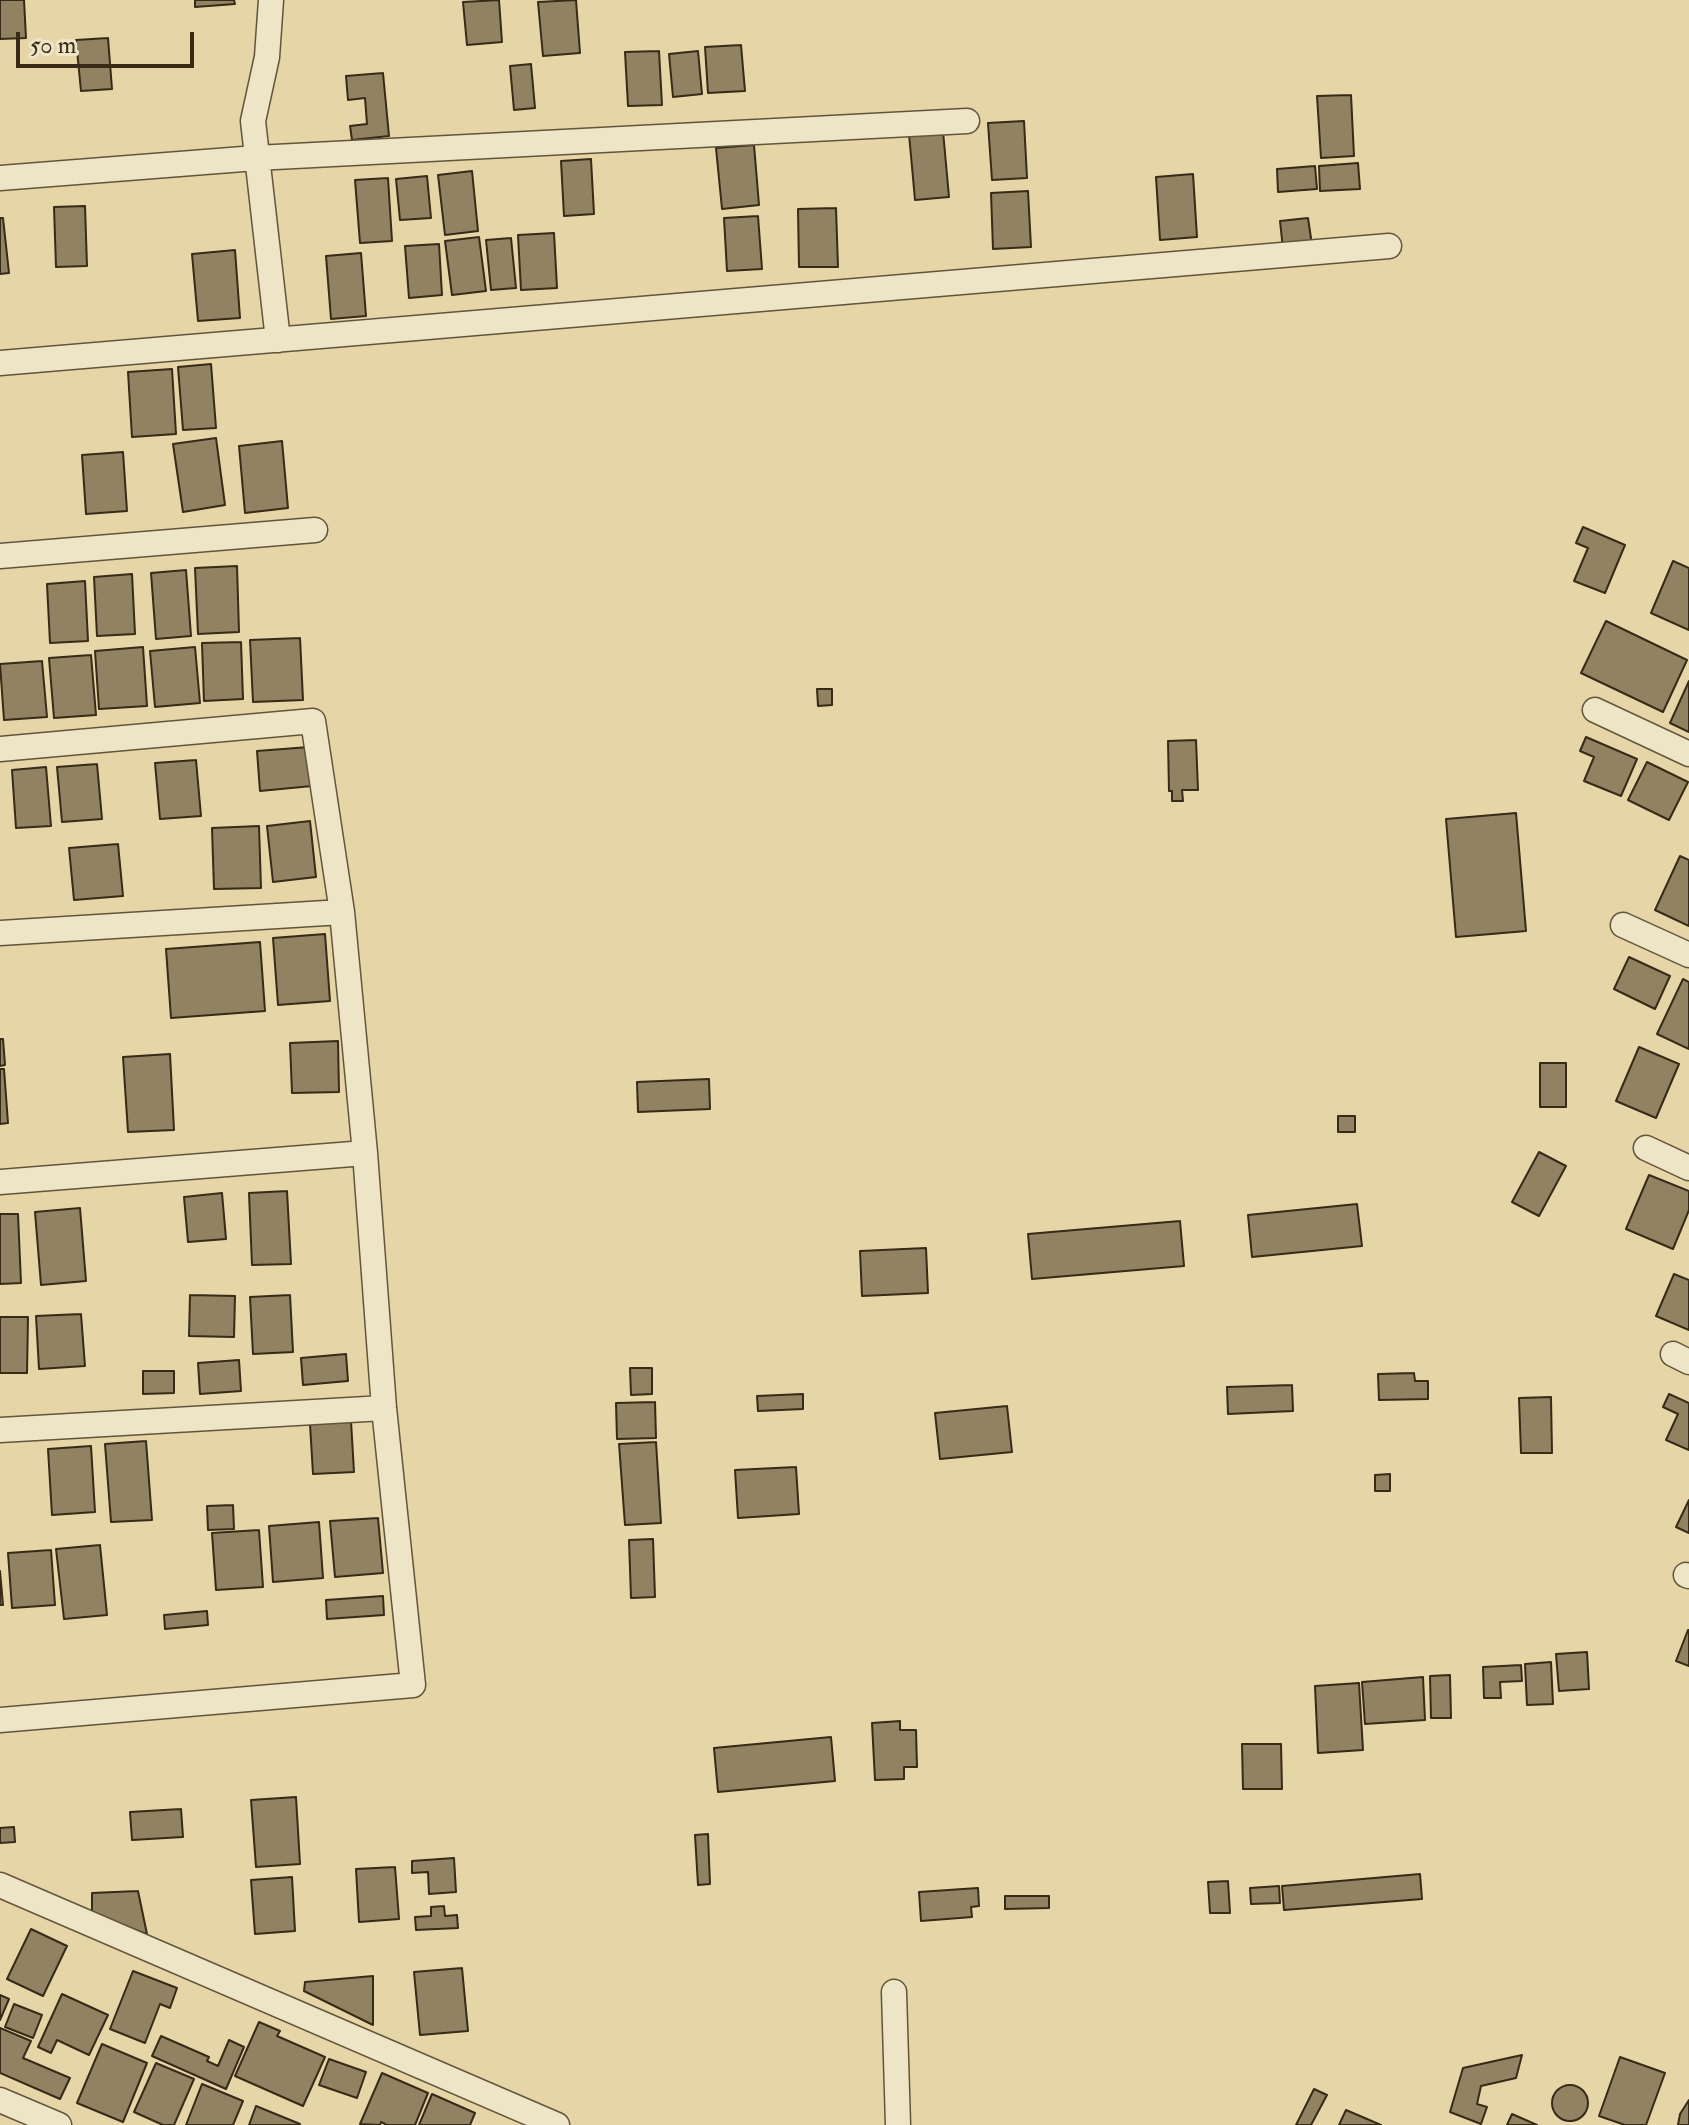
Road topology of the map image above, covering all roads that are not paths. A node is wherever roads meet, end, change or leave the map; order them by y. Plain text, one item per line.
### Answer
1 (271, 0) edge
2 (967, 121) dead end
3 (256, 158) junction
4 (0, 178) edge
5 (1389, 246) dead end
6 (278, 340) junction
7 (0, 363) edge
8 (315, 530) dead end
9 (0, 556) edge
10 (1595, 710) dead end
11 (0, 749) edge
12 (1689, 754) edge
13 (342, 912) junction
14 (1623, 925) dead end
15 (0, 933) edge
16 (1689, 955) edge
17 (1646, 1148) dead end
18 (365, 1153) junction
19 (1689, 1168) edge
20 (0, 1182) edge
21 (384, 1408) junction
22 (0, 1430) edge
23 (0, 1720) edge
24 (0, 1885) edge
25 (894, 1992) dead end
26 (0, 2100) edge
27 (548, 2123) edge
28 (59, 2125) edge
29 (898, 2125) edge

1 - 3 street
2 - 3 street
3 - 4 street
3 - 6 street
5 - 6 street
6 - 7 street
8 - 9 street
10 - 12 street
11 - 13 street
13 - 15 street
13 - 18 street
14 - 16 street
17 - 19 street
18 - 20 street
18 - 21 street
21 - 22 street
21 - 23 street
24 - 27 street
25 - 29 street
26 - 28 street

